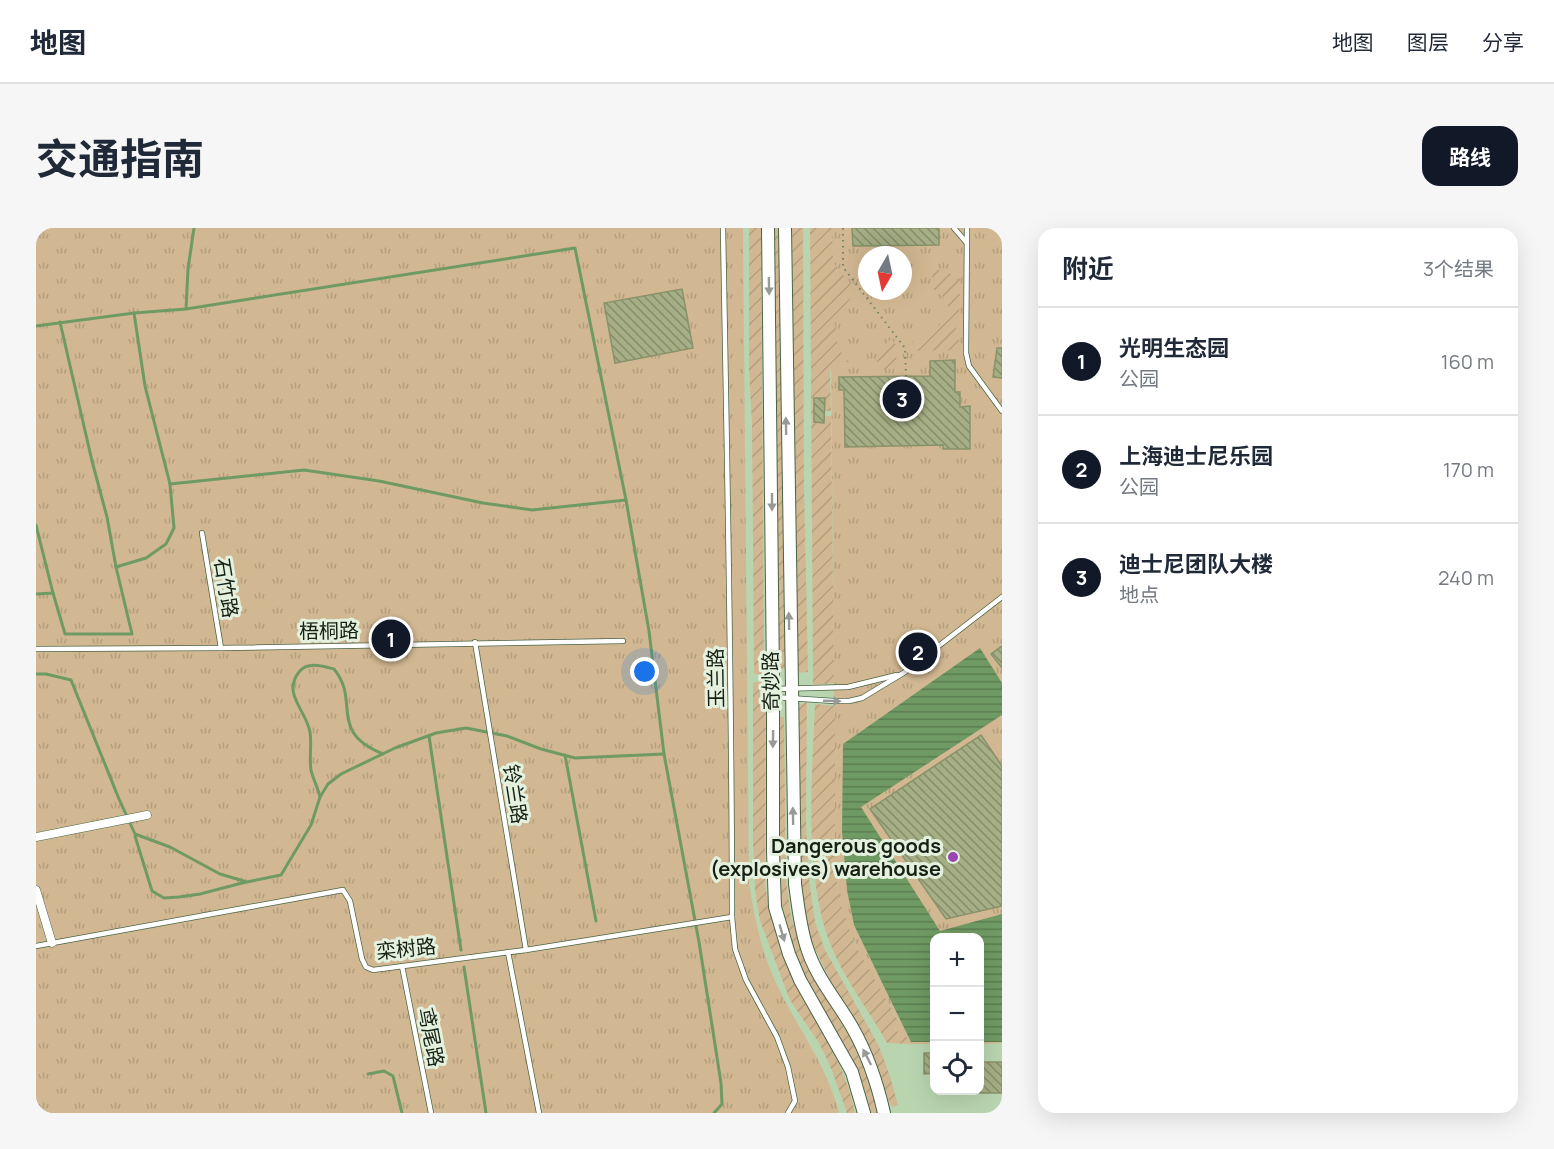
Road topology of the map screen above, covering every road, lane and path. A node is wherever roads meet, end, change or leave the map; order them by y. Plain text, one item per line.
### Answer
1 (723, 228) edge
2 (768, 228) edge
3 (785, 228) edge
4 (843, 228) edge
5 (954, 228) edge
6 (967, 228) edge
7 (967, 242) junction
8 (906, 376) dead end
9 (1002, 411) edge
10 (202, 533) dead end
11 (1002, 597) edge
12 (623, 641) dead end
13 (475, 642) junction
14 (221, 648) junction
15 (36, 649) edge
16 (905, 672) junction
17 (773, 693) junction
18 (791, 693) junction
19 (147, 815) dead end
20 (36, 837) edge
21 (36, 890) edge
22 (732, 917) junction
23 (52, 943) junction
24 (36, 946) edge
25 (526, 950) junction
26 (508, 952) junction
27 (402, 966) junction
28 (431, 1113) edge
29 (539, 1113) edge
30 (788, 1113) edge
31 (864, 1113) edge
32 (884, 1113) edge

1 - 22 lane, 玉兰路
2 -> 17 street, 奇妙路
18 -> 3 street, 奇妙路
4 - 8 path
5 - 7 lane
6 - 7 lane
7 - 9 lane
10 - 14 lane, 石竹路
11 - 16 lane
12 - 13 lane, 梧桐路
13 - 14 lane, 梧桐路
13 - 25 lane, 铃兰路
14 - 15 lane, 梧桐路
16 - 18 lane
18 -> 16 lane
17 - 18 lane
17 - 18 lane
17 -> 31 street, 奇妙路
32 -> 18 street, 奇妙路
19 - 20 street
21 - 23 street
22 - 25 lane, 栾树路
22 - 30 lane, 玉兰路
23 - 24 lane, 栾树路
23 - 27 lane, 栾树路
25 - 26 lane, 栾树路
26 - 27 lane, 栾树路
26 - 29 lane
27 - 28 lane, 鸢尾路

